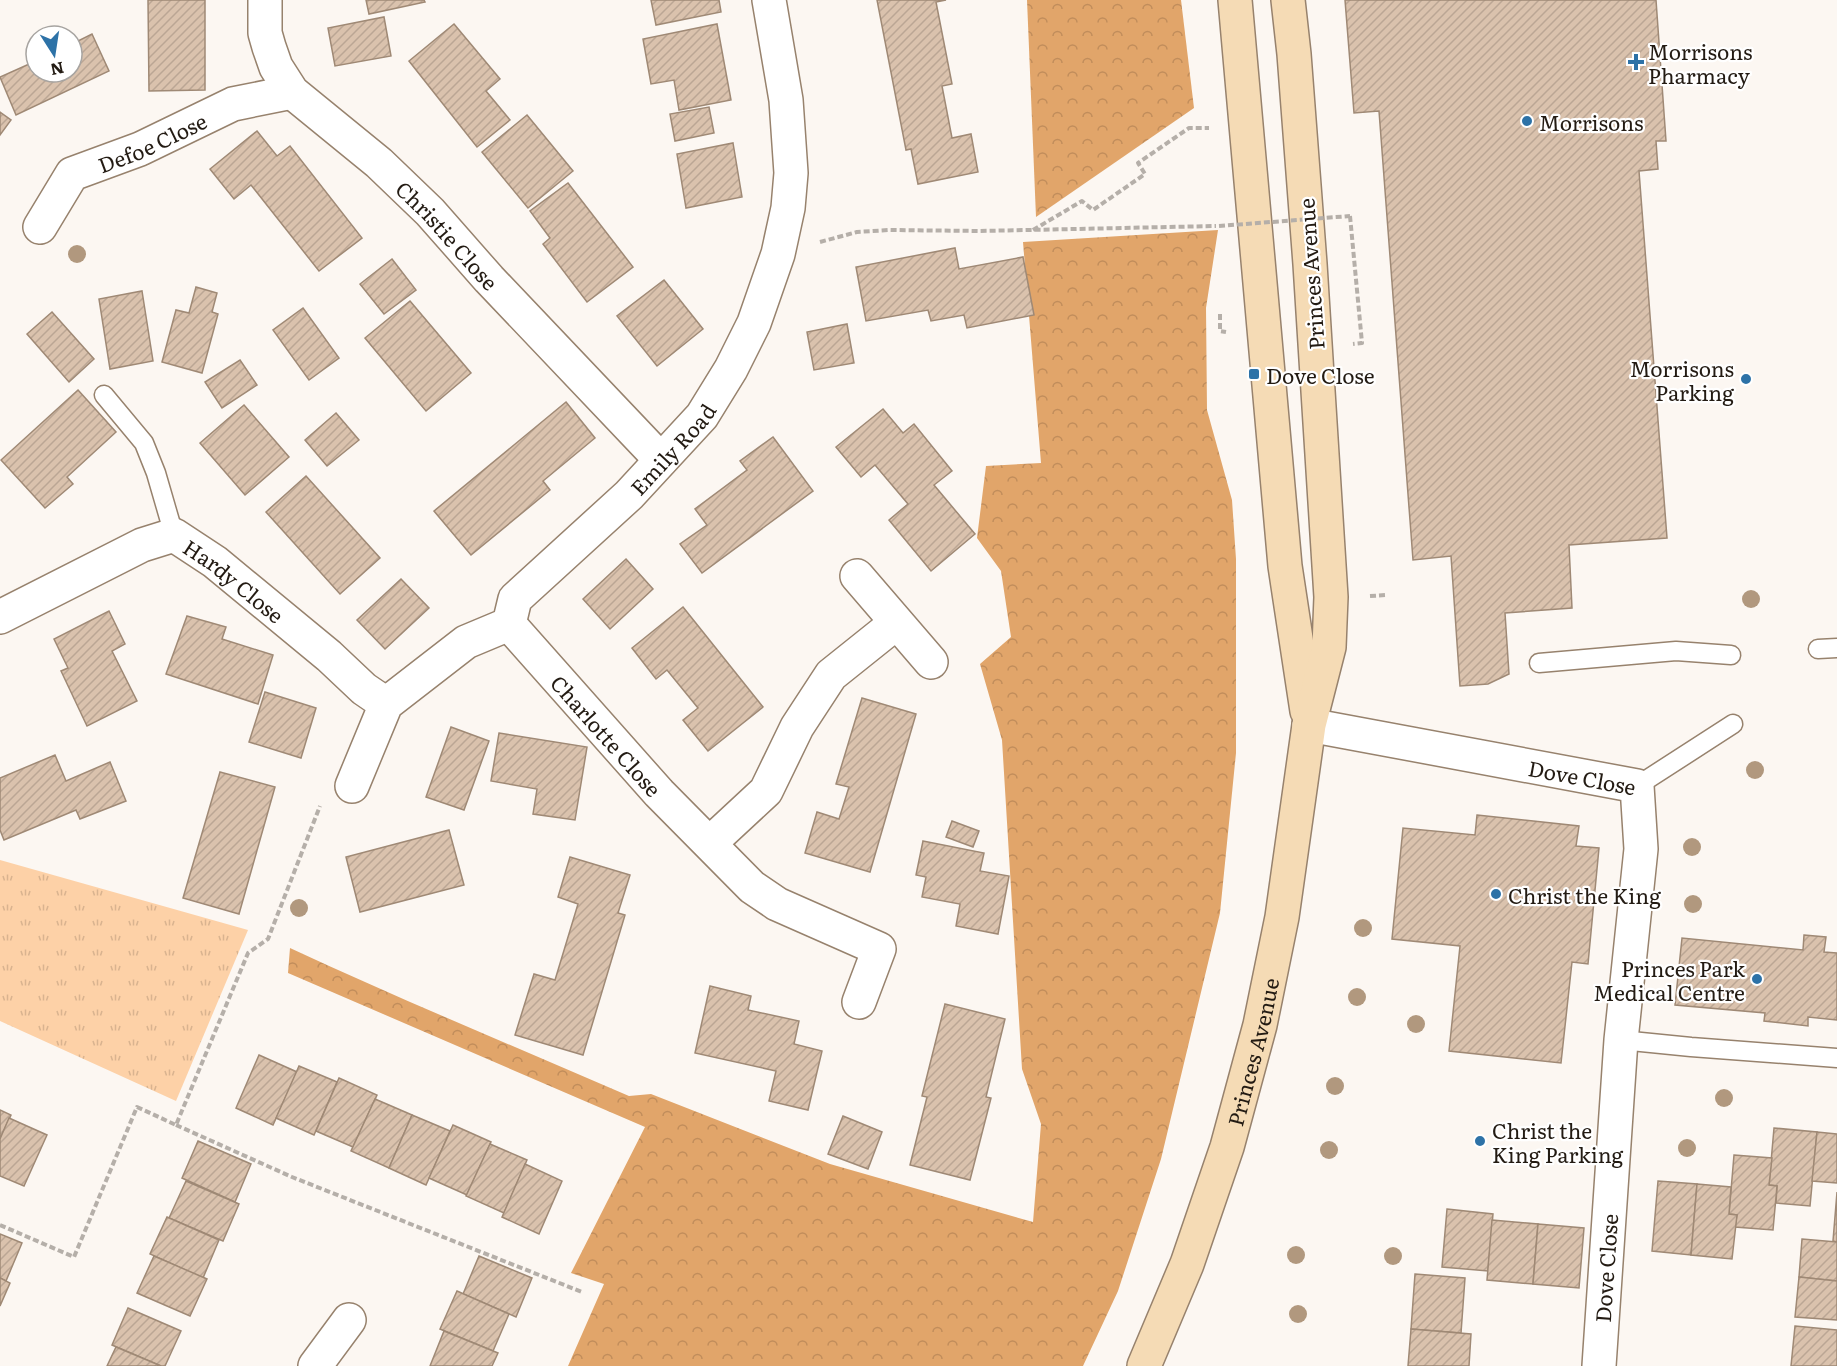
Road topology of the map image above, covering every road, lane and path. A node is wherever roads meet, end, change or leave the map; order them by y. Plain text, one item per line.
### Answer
1 (266, 0) edge
2 (769, 0) edge
3 (1234, 0) edge
4 (1288, 0) edge
5 (292, 92) junction
6 (1211, 128) dead end
7 (1234, 224) dead end
8 (40, 227) dead end
9 (1032, 230) junction
10 (1237, 235) dead end
11 (778, 254) junction
12 (1362, 343) dead end
13 (104, 395) dead end
14 (661, 460) junction
15 (174, 535) junction
16 (857, 576) dead end
17 (0, 617) edge
18 (896, 623) junction
19 (509, 624) junction
20 (1837, 648) edge
21 (1818, 650) dead end
22 (1731, 655) dead end
23 (931, 662) dead end
24 (1539, 663) dead end
25 (386, 704) junction
26 (1733, 724) dead end
27 (1309, 725) junction
28 (352, 786) joint
29 (1637, 786) junction
30 (710, 843) junction
31 (859, 1002) dead end
32 (1620, 1040) junction
33 (1837, 1058) edge
34 (176, 1125) junction
35 (0, 1225) edge
36 (582, 1292) dead end
37 (349, 1320) dead end
38 (315, 1366) edge
39 (1144, 1366) edge
40 (1599, 1366) edge

1 - 5 street, Christie Close
2 - 11 street, Emily Road
3 - 27 street, Princes Avenue
4 - 27 street, Princes Avenue
5 - 8 street, Defoe Close
5 - 14 street, Christie Close
6 - 9 path
7 - 10 path
9 - 11 path
9 - 12 path, bridge
11 - 14 street, Emily Road
13 - 15 lane
14 - 19 street, Emily Road
15 - 17 street, Hardy Close
15 - 25 street, Hardy Close
16 - 18 street
18 - 23 street
18 - 30 street
19 - 25 street
19 - 30 street, Charlotte Close
20 - 21 lane
22 - 24 lane
25 - 28 street
26 - 29 lane
27 - 29 street, Dove Close
27 - 39 street, Princes Avenue
28 - 34 path
29 - 32 street, Dove Close
30 - 31 street, Charlotte Close
32 - 33 lane
32 - 40 street, Dove Close
34 - 35 path
34 - 36 path
37 - 38 street

